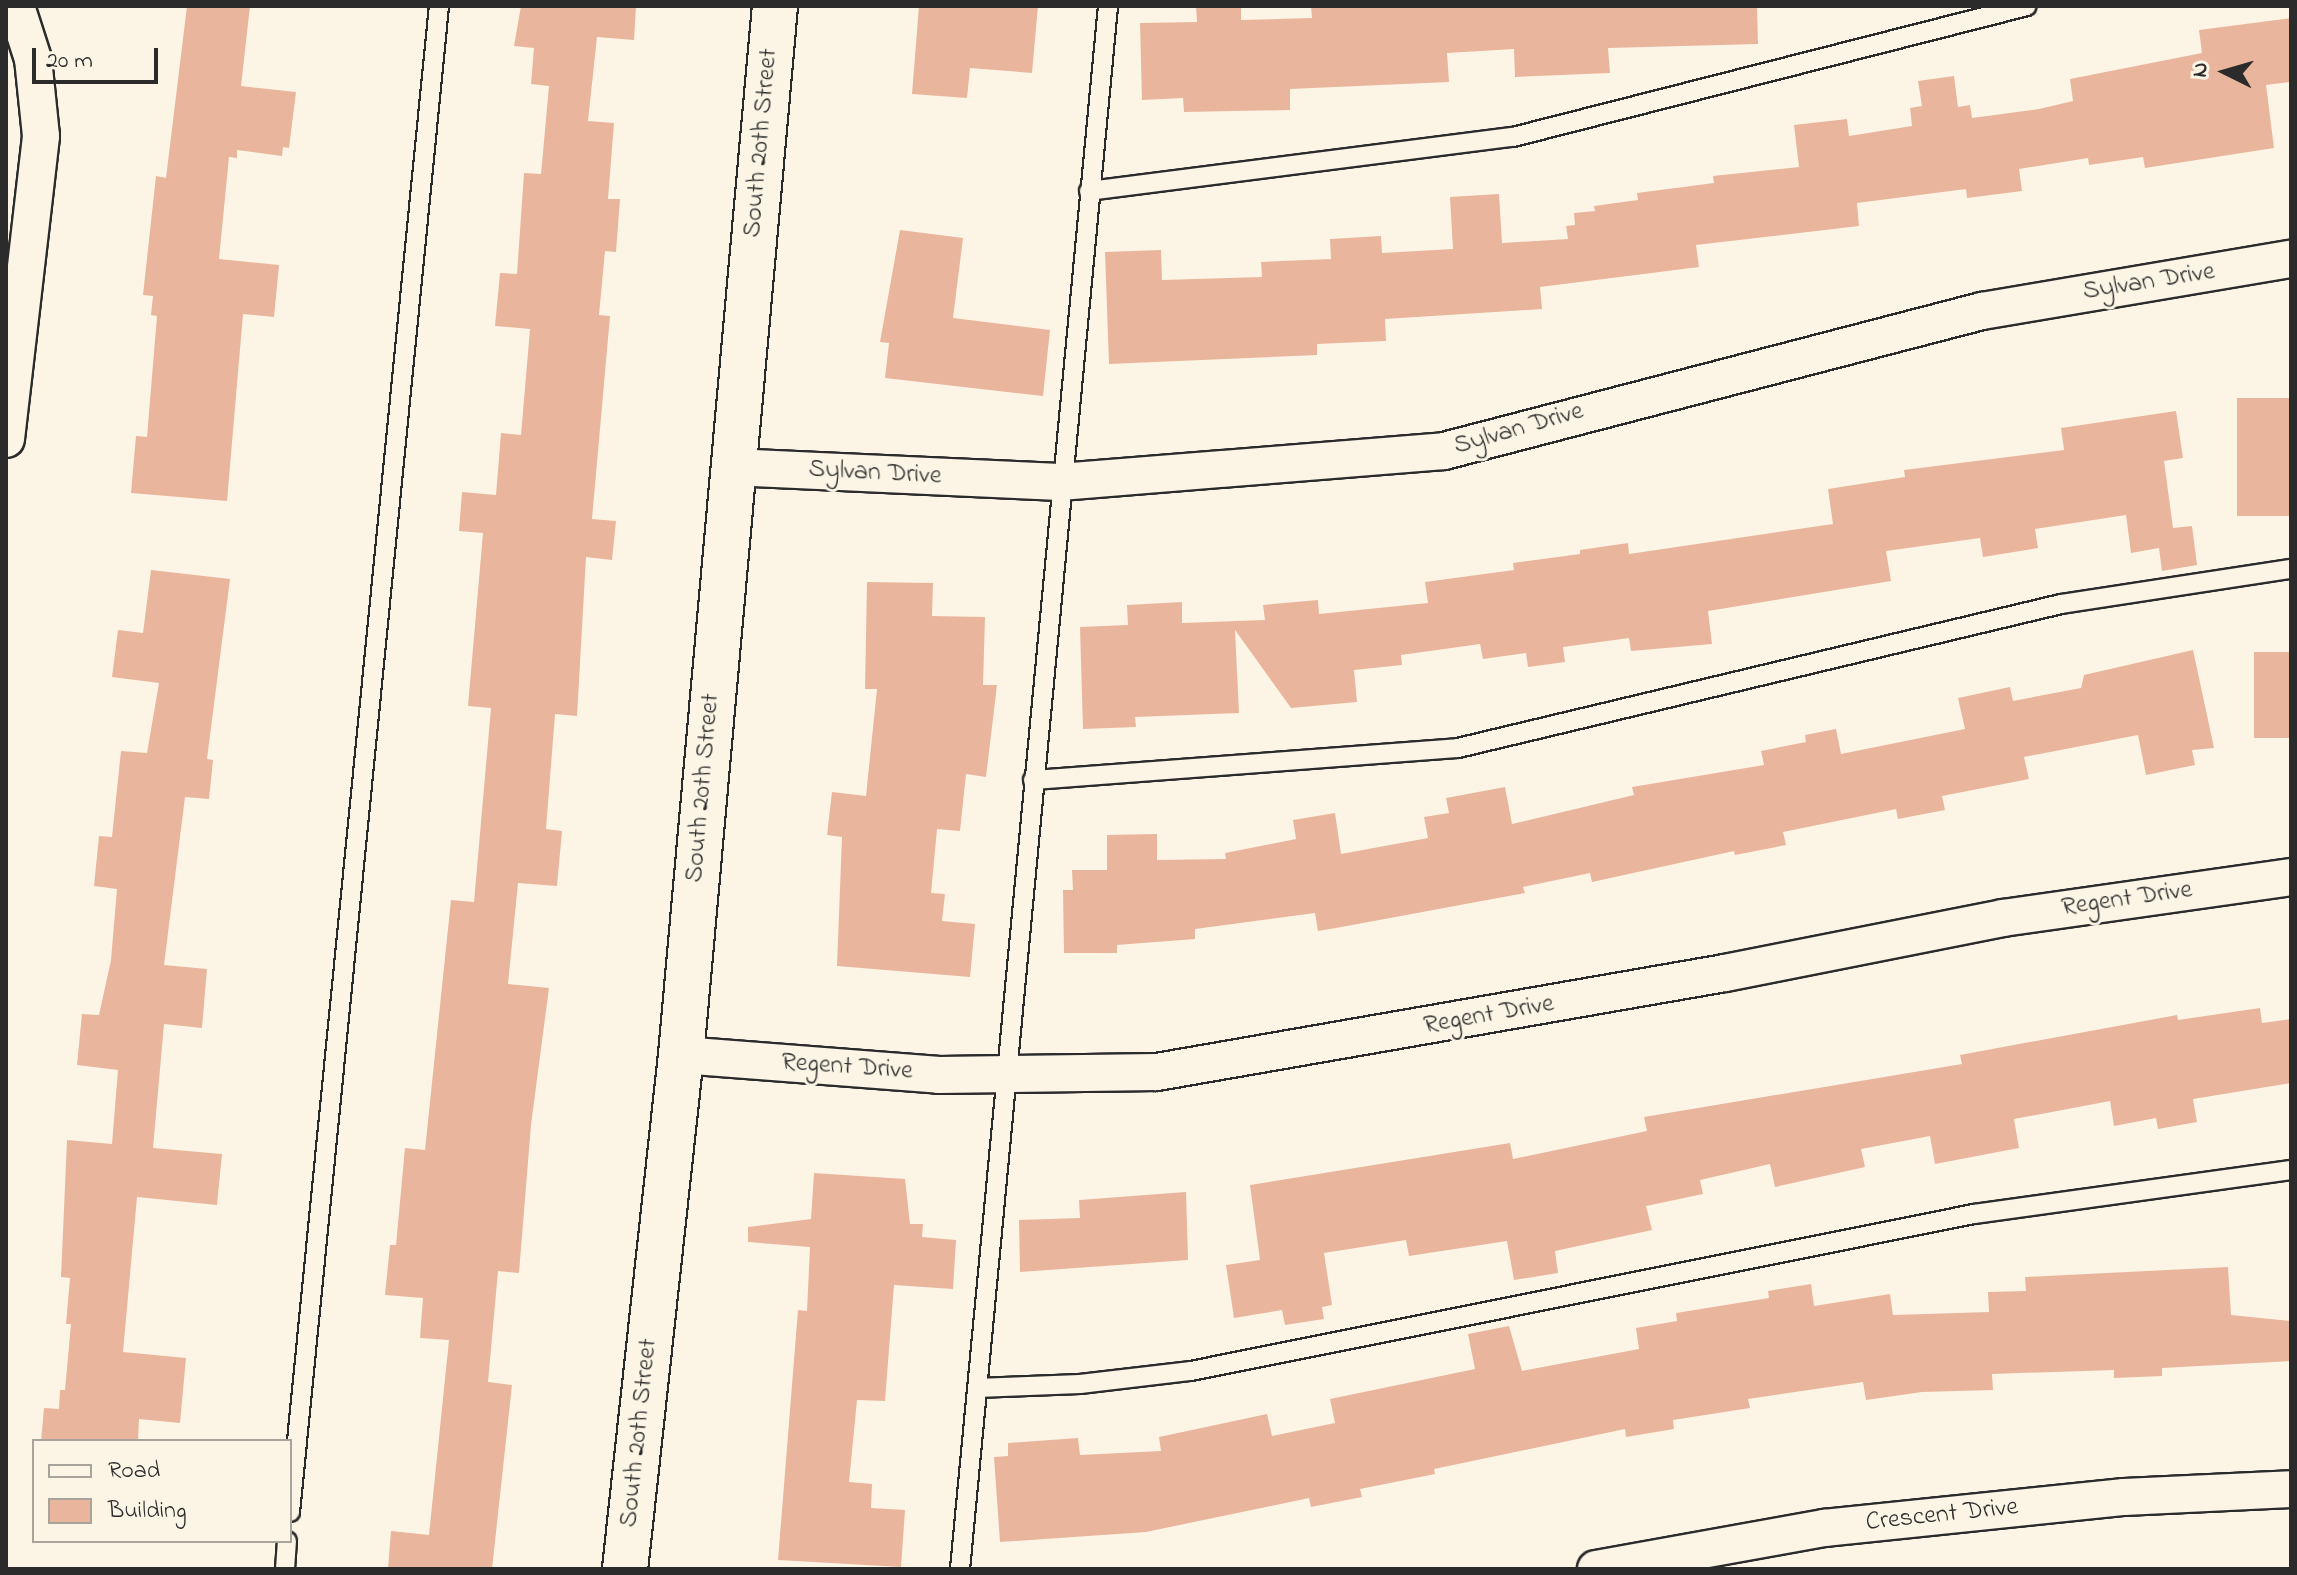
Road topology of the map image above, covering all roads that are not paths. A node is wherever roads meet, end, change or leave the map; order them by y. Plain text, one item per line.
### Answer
1 (16, 6) edge
2 (439, 6) edge
3 (775, 6) edge
4 (1108, 6) edge
5 (2027, 6) edge
6 (1089, 191) junction
7 (2291, 259) edge
8 (6, 439) edge
9 (731, 467) junction
10 (1060, 482) junction
11 (2291, 569) edge
12 (1033, 780) junction
13 (2291, 877) edge
14 (681, 1055) junction
15 (1006, 1075) junction
16 (2291, 1170) edge
17 (977, 1388) junction
18 (2291, 1489) edge
19 (292, 1492) edge
20 (287, 1543) edge
21 (285, 1569) edge
22 (625, 1569) edge
23 (960, 1569) edge
24 (1596, 1569) edge

1 - 8 street
2 - 19 lane
3 - 9 street, South 20th Street
4 - 6 lane
5 - 6 lane
6 - 10 lane
7 - 10 street, Sylvan Drive
9 - 10 street, Sylvan Drive
9 - 14 street, South 20th Street
10 - 12 lane
11 - 12 lane
12 - 15 lane
13 - 15 street, Regent Drive
14 - 15 street, Regent Drive
14 - 22 street, South 20th Street
15 - 17 lane
16 - 17 lane
17 - 23 lane
18 - 24 street, Crescent Drive
20 - 21 lane

